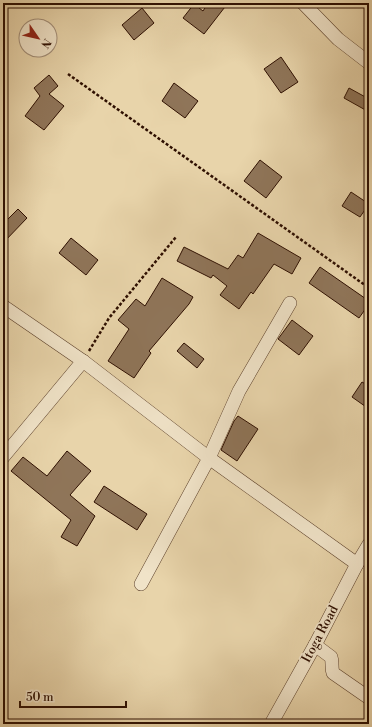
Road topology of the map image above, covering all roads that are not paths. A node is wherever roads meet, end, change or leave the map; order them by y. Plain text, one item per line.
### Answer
1 (303, 3) edge
2 (369, 62) edge
3 (290, 303) dead end
4 (3, 306) edge
5 (83, 361) junction
6 (3, 457) edge
7 (209, 458) junction
8 (369, 544) edge
9 (357, 564) junction
10 (141, 584) dead end
11 (314, 645) junction
12 (369, 698) edge
13 (271, 724) edge

1 - 2 street
3 - 7 street
4 - 5 street
5 - 6 street
5 - 7 street
7 - 9 street
7 - 10 street
8 - 9 street, Itoga Road
9 - 11 street, Itoga Road
11 - 12 street
11 - 13 street, Itoga Road

